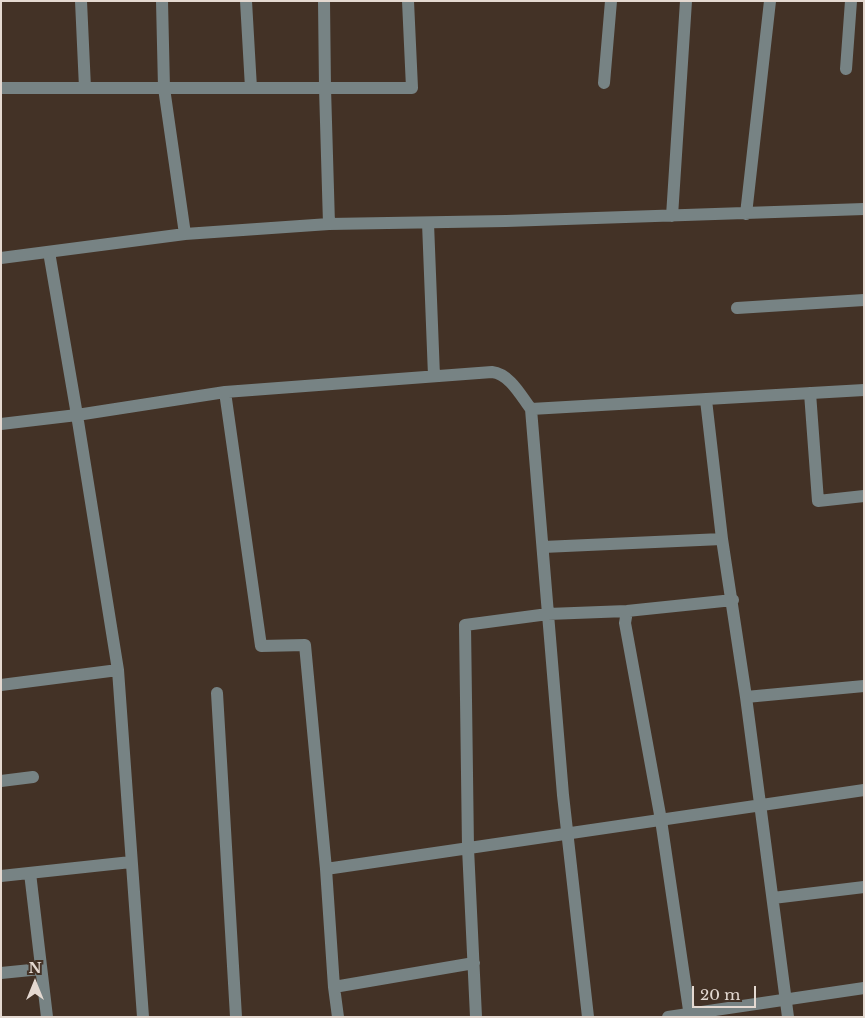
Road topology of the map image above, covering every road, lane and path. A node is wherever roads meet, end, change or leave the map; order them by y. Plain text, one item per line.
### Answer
1 (81, 1) edge
2 (162, 1) edge
3 (246, 1) edge
4 (324, 1) edge
5 (408, 1) edge
6 (611, 1) edge
7 (686, 1) edge
8 (770, 1) edge
9 (851, 1) edge
10 (846, 69) dead end
11 (604, 84) dead end
12 (1, 88) edge
13 (85, 88) junction
14 (164, 88) junction
15 (251, 88) junction
16 (325, 88) junction
17 (864, 209) edge
18 (746, 214) junction
19 (672, 216) junction
20 (428, 223) junction
21 (329, 224) junction
22 (185, 234) junction
23 (49, 252) junction
24 (1, 258) edge
25 (864, 300) edge
26 (737, 308) dead end
27 (434, 376) junction
28 (864, 390) edge
29 (225, 392) junction
30 (810, 393) junction
31 (706, 400) junction
32 (531, 409) junction
33 (77, 415) junction
34 (1, 424) edge
35 (864, 496) edge
36 (722, 539) junction
37 (543, 547) junction
38 (733, 600) junction
39 (626, 611) junction
40 (548, 614) junction
41 (118, 670) junction
42 (1, 684) edge
43 (864, 686) edge
44 (216, 693) dead end
45 (746, 697) junction
46 (33, 777) dead end
47 (1, 781) edge
48 (864, 790) edge
49 (760, 804) junction
50 (661, 820) junction
51 (567, 834) junction
52 (468, 848) junction
53 (131, 862) junction
54 (326, 869) junction
55 (30, 873) junction
56 (1, 876) edge
57 (864, 887) edge
58 (773, 898) junction
59 (474, 964) junction
60 (41, 970) junction
61 (1, 973) edge
62 (334, 987) junction
63 (864, 988) edge
64 (786, 999) junction
65 (690, 1015) edge
66 (47, 1017) edge
67 (143, 1017) edge
68 (236, 1017) edge
69 (338, 1017) edge
70 (476, 1017) edge
71 (588, 1017) edge
72 (668, 1017) edge
73 (788, 1017) edge

1 - 13 street
2 - 14 street
3 - 15 street
4 - 16 street
5 - 16 street
6 - 11 street
7 - 19 street
8 - 18 street
9 - 10 street
12 - 13 street
13 - 14 street
14 - 15 street
14 - 22 street
15 - 16 street
16 - 21 street
17 - 18 street
18 - 19 street
19 - 20 street
20 - 21 street
20 - 27 street
21 - 22 street
22 - 23 street
23 - 24 street
23 - 33 street
25 - 26 street
27 - 29 street
27 - 32 street
28 - 30 street
29 - 33 street
29 - 54 street
30 - 31 street
30 - 35 street
31 - 32 street
31 - 36 street
32 - 37 street
33 - 34 street
33 - 41 street
36 - 37 street
36 - 38 street
37 - 40 street
38 - 39 street
38 - 45 street
39 - 40 street
39 - 50 street
40 - 51 street
40 - 52 street
41 - 42 street
41 - 53 street
43 - 45 street
44 - 68 street
45 - 49 street
46 - 47 street
48 - 49 street
49 - 50 street
49 - 58 street
50 - 51 street
50 - 65 street
51 - 52 street
51 - 71 street
52 - 54 street
52 - 59 street
53 - 55 street
53 - 67 street
54 - 62 street
55 - 56 street
55 - 60 street
57 - 58 street
58 - 64 street
59 - 62 street
59 - 70 street
60 - 61 street
60 - 66 street
62 - 69 street
63 - 64 street
64 - 65 street
64 - 73 street
65 - 72 street

